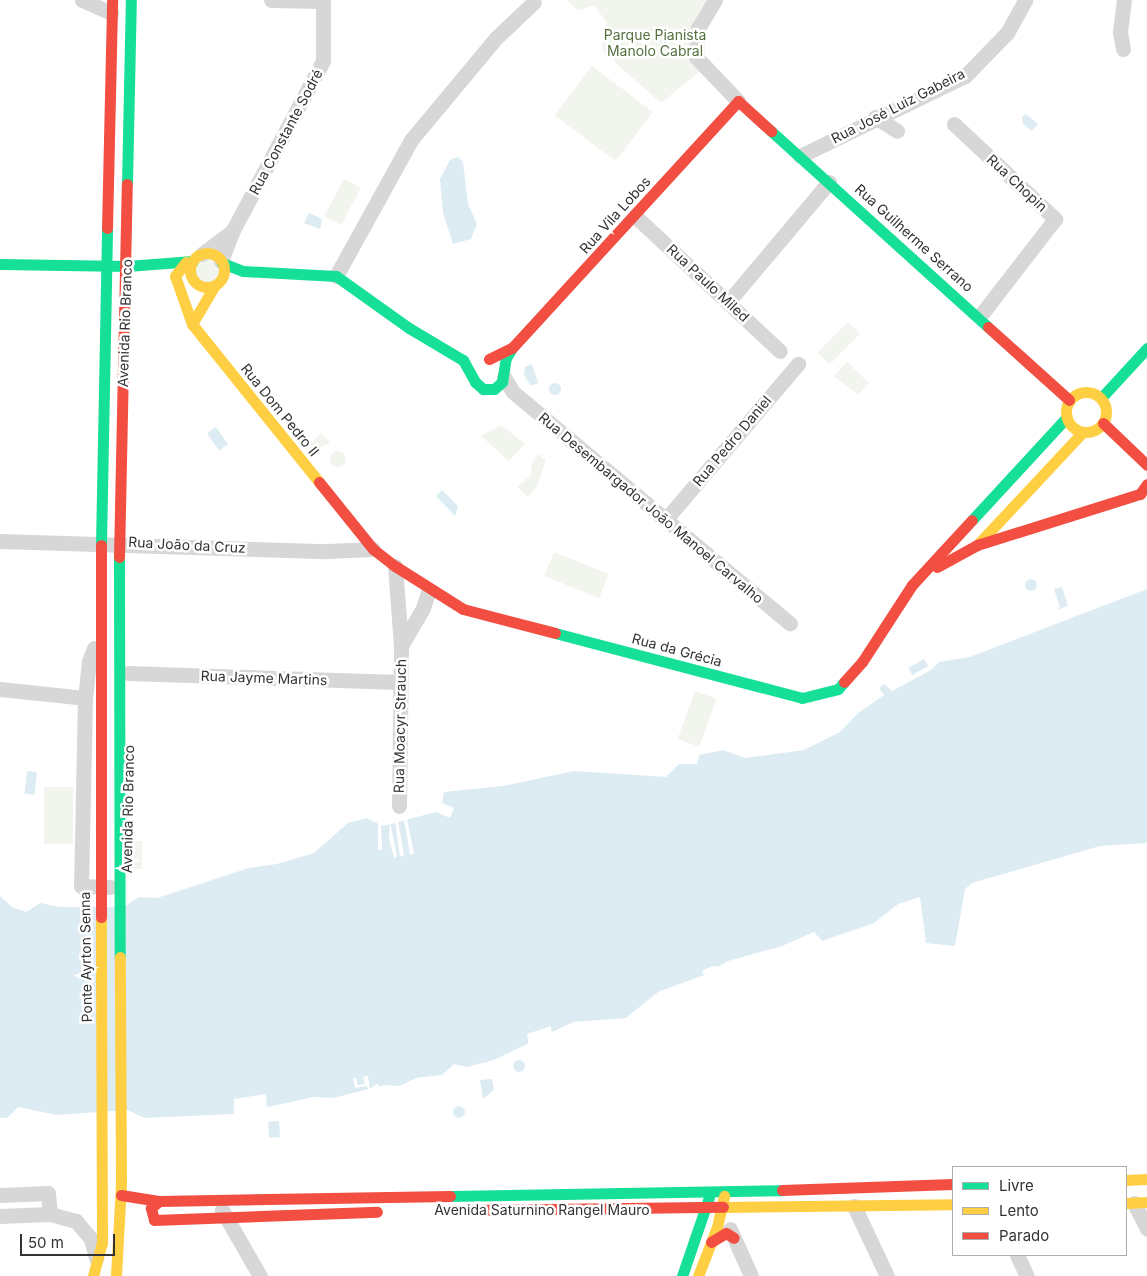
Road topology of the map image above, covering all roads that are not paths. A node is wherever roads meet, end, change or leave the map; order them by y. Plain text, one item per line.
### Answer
1 (82, 0) edge
2 (131, 0) edge
3 (270, 0) edge
4 (715, 0) edge
5 (1025, 0) edge
6 (1124, 0) edge
7 (323, 1) edge
8 (534, 2) dead end
9 (111, 7) edge
10 (1123, 49) dead end
11 (738, 101) junction
12 (875, 117) junction
13 (954, 124) dead end
14 (897, 131) dead end
15 (800, 156) junction
16 (829, 182) junction
17 (635, 216) junction
18 (233, 230) junction
19 (226, 246) junction
20 (194, 259) junction
21 (222, 262) junction
22 (0, 264) edge
23 (108, 264) junction
24 (127, 266) junction
25 (243, 271) junction
26 (336, 276) junction
27 (217, 283) junction
28 (200, 285) junction
29 (176, 286) junction
30 (728, 302) junction
31 (980, 316) junction
32 (192, 324) junction
33 (512, 348) junction
34 (1147, 348) edge
35 (780, 351) dead end
36 (486, 359) junction
37 (463, 360) junction
38 (798, 364) dead end
39 (474, 377) junction
40 (501, 379) junction
41 (1101, 398) junction
42 (1069, 400) junction
43 (1066, 418) junction
44 (1103, 423) junction
45 (1083, 432) junction
46 (1147, 465) edge
47 (1147, 484) edge
48 (666, 518) junction
49 (0, 541) edge
50 (100, 542) junction
51 (119, 542) junction
52 (977, 546) junction
53 (366, 549) junction
54 (393, 565) junction
55 (912, 585) junction
56 (429, 590) junction
57 (790, 624) dead end
58 (99, 636) junction
59 (118, 646) junction
60 (401, 646) junction
61 (128, 673) junction
62 (399, 682) junction
63 (0, 689) edge
64 (85, 698) junction
65 (98, 728) joint
66 (399, 806) dead end
67 (1147, 1179) edge
68 (1127, 1180) edge
69 (952, 1184) edge
70 (710, 1192) junction
71 (724, 1192) junction
72 (0, 1195) edge
73 (121, 1196) junction
74 (456, 1196) junction
75 (217, 1200) junction
76 (159, 1201) junction
77 (1136, 1203) edge
78 (952, 1204) edge
79 (854, 1206) junction
80 (706, 1209) junction
81 (722, 1209) junction
82 (389, 1212) dead end
83 (50, 1214) junction
84 (0, 1216) edge
85 (226, 1216) junction
86 (1147, 1229) edge
87 (734, 1238) junction
88 (711, 1242) junction
89 (1017, 1256) edge
90 (96, 1270) edge
91 (116, 1276) edge
92 (260, 1276) edge
93 (682, 1276) edge
94 (698, 1276) edge
95 (751, 1276) edge
96 (887, 1276) edge
97 (1027, 1276) edge

1 - 9 street
2 - 24 street, Avenida Rio Branco
3 - 7 street
4 - 11 street
5 - 12 street, Rua José Luiz Gabeira
6 - 10 street
7 - 18 street, Rua Constante Sodré
8 - 26 street
9 - 23 street, Avenida Rio Branco
11 - 15 street, Rua Guilherme Serrano
11 - 17 street, Rua Vila Lobos
12 - 14 street
12 - 15 street, Rua José Luiz Gabeira
13 - 31 street, Rua Chopin
15 - 16 street, Rua Guilherme Serrano
16 - 30 street
16 - 31 street, Rua Guilherme Serrano
17 - 30 street, Rua Paulo Miled
17 - 33 street, Rua Vila Lobos
18 - 19 street, Rua Constante Sodré
18 - 20 street, Rua Constante Sodré
19 - 21 street, Rua Constante Sodré
19 - 25 street
20 - 21 street
20 - 24 street
20 - 28 street
20 - 29 street
21 - 25 street
21 - 27 street
22 - 23 street
23 - 24 street
23 - 50 street, Avenida Rio Branco
24 - 29 street
24 - 51 street, Avenida Rio Branco
25 - 26 street
25 - 27 street
26 - 37 street
27 - 28 street
27 - 32 street
28 - 29 street
29 - 32 street, Rua Dom Pedro II
30 - 35 street, Rua Paulo Miled
31 - 42 street, Rua Guilherme Serrano
32 - 53 street, Rua Dom Pedro II
33 - 36 street, Rua Vila Lobos
33 - 40 street, Rua Vila Lobos
34 - 41 street
36 - 37 street
36 - 39 street
36 - 40 street
37 - 39 street
38 - 48 street, Rua Pedro Daniel
39 - 40 street
40 - 48 street, Rua Desembargador João Manoel Carvalho
41 - 42 street
41 - 44 street
42 - 43 street
43 - 45 street
43 - 55 street
44 - 45 street
44 - 46 street
45 - 52 street
47 - 52 street
48 - 57 street, Rua Desembargador João Manoel Carvalho
49 - 50 street, Rua João da Cruz
50 - 51 street, Rua João da Cruz
50 - 58 street, Avenida Rio Branco
51 - 53 street, Rua João da Cruz
51 - 59 street, Avenida Rio Branco
52 - 55 street
53 - 54 street
54 - 56 street, Rua da Grécia
54 - 60 street, Rua Moacyr Strauch
55 - 56 street, Rua da Grécia
56 - 60 street, Rua Moacyr Strauch
58 - 64 street, Avenida Rio Branco
58 - 65 street, Avenida Rio Branco
59 - 61 street, Avenida Rio Branco
59 - 73 street, Avenida Rio Branco
60 - 62 street, Rua Moacyr Strauch
61 - 62 street, Rua Jayme Martins
61 - 64 street, Avenida Rio Branco
62 - 66 street, Rua Moacyr Strauch
63 - 64 street
65 - 90 street, Ponte Ayrton Senna
67 - 68 street
69 - 71 street, Avenida Saturnino Rangel Mauro
70 - 71 street, Avenida Saturnino Rangel Mauro
70 - 74 street, Avenida Saturnino Rangel Mauro
70 - 80 street
71 - 81 street
72 - 83 street
73 - 76 street, Avenida Saturnino Rangel Mauro
73 - 91 street
74 - 75 street, Avenida Saturnino Rangel Mauro
74 - 80 street, Avenida Saturnino Rangel Mauro
75 - 76 street, Avenida Saturnino Rangel Mauro
75 - 85 street
76 - 85 street
77 - 86 street
78 - 79 street, Avenida Saturnino Rangel Mauro
79 - 81 street, Avenida Saturnino Rangel Mauro
79 - 96 street
80 - 81 street, Avenida Saturnino Rangel Mauro
80 - 93 street
81 - 87 street
81 - 88 street
82 - 85 street
83 - 84 street
83 - 90 street
85 - 92 street
87 - 88 street
87 - 95 street
88 - 94 street
89 - 97 street

